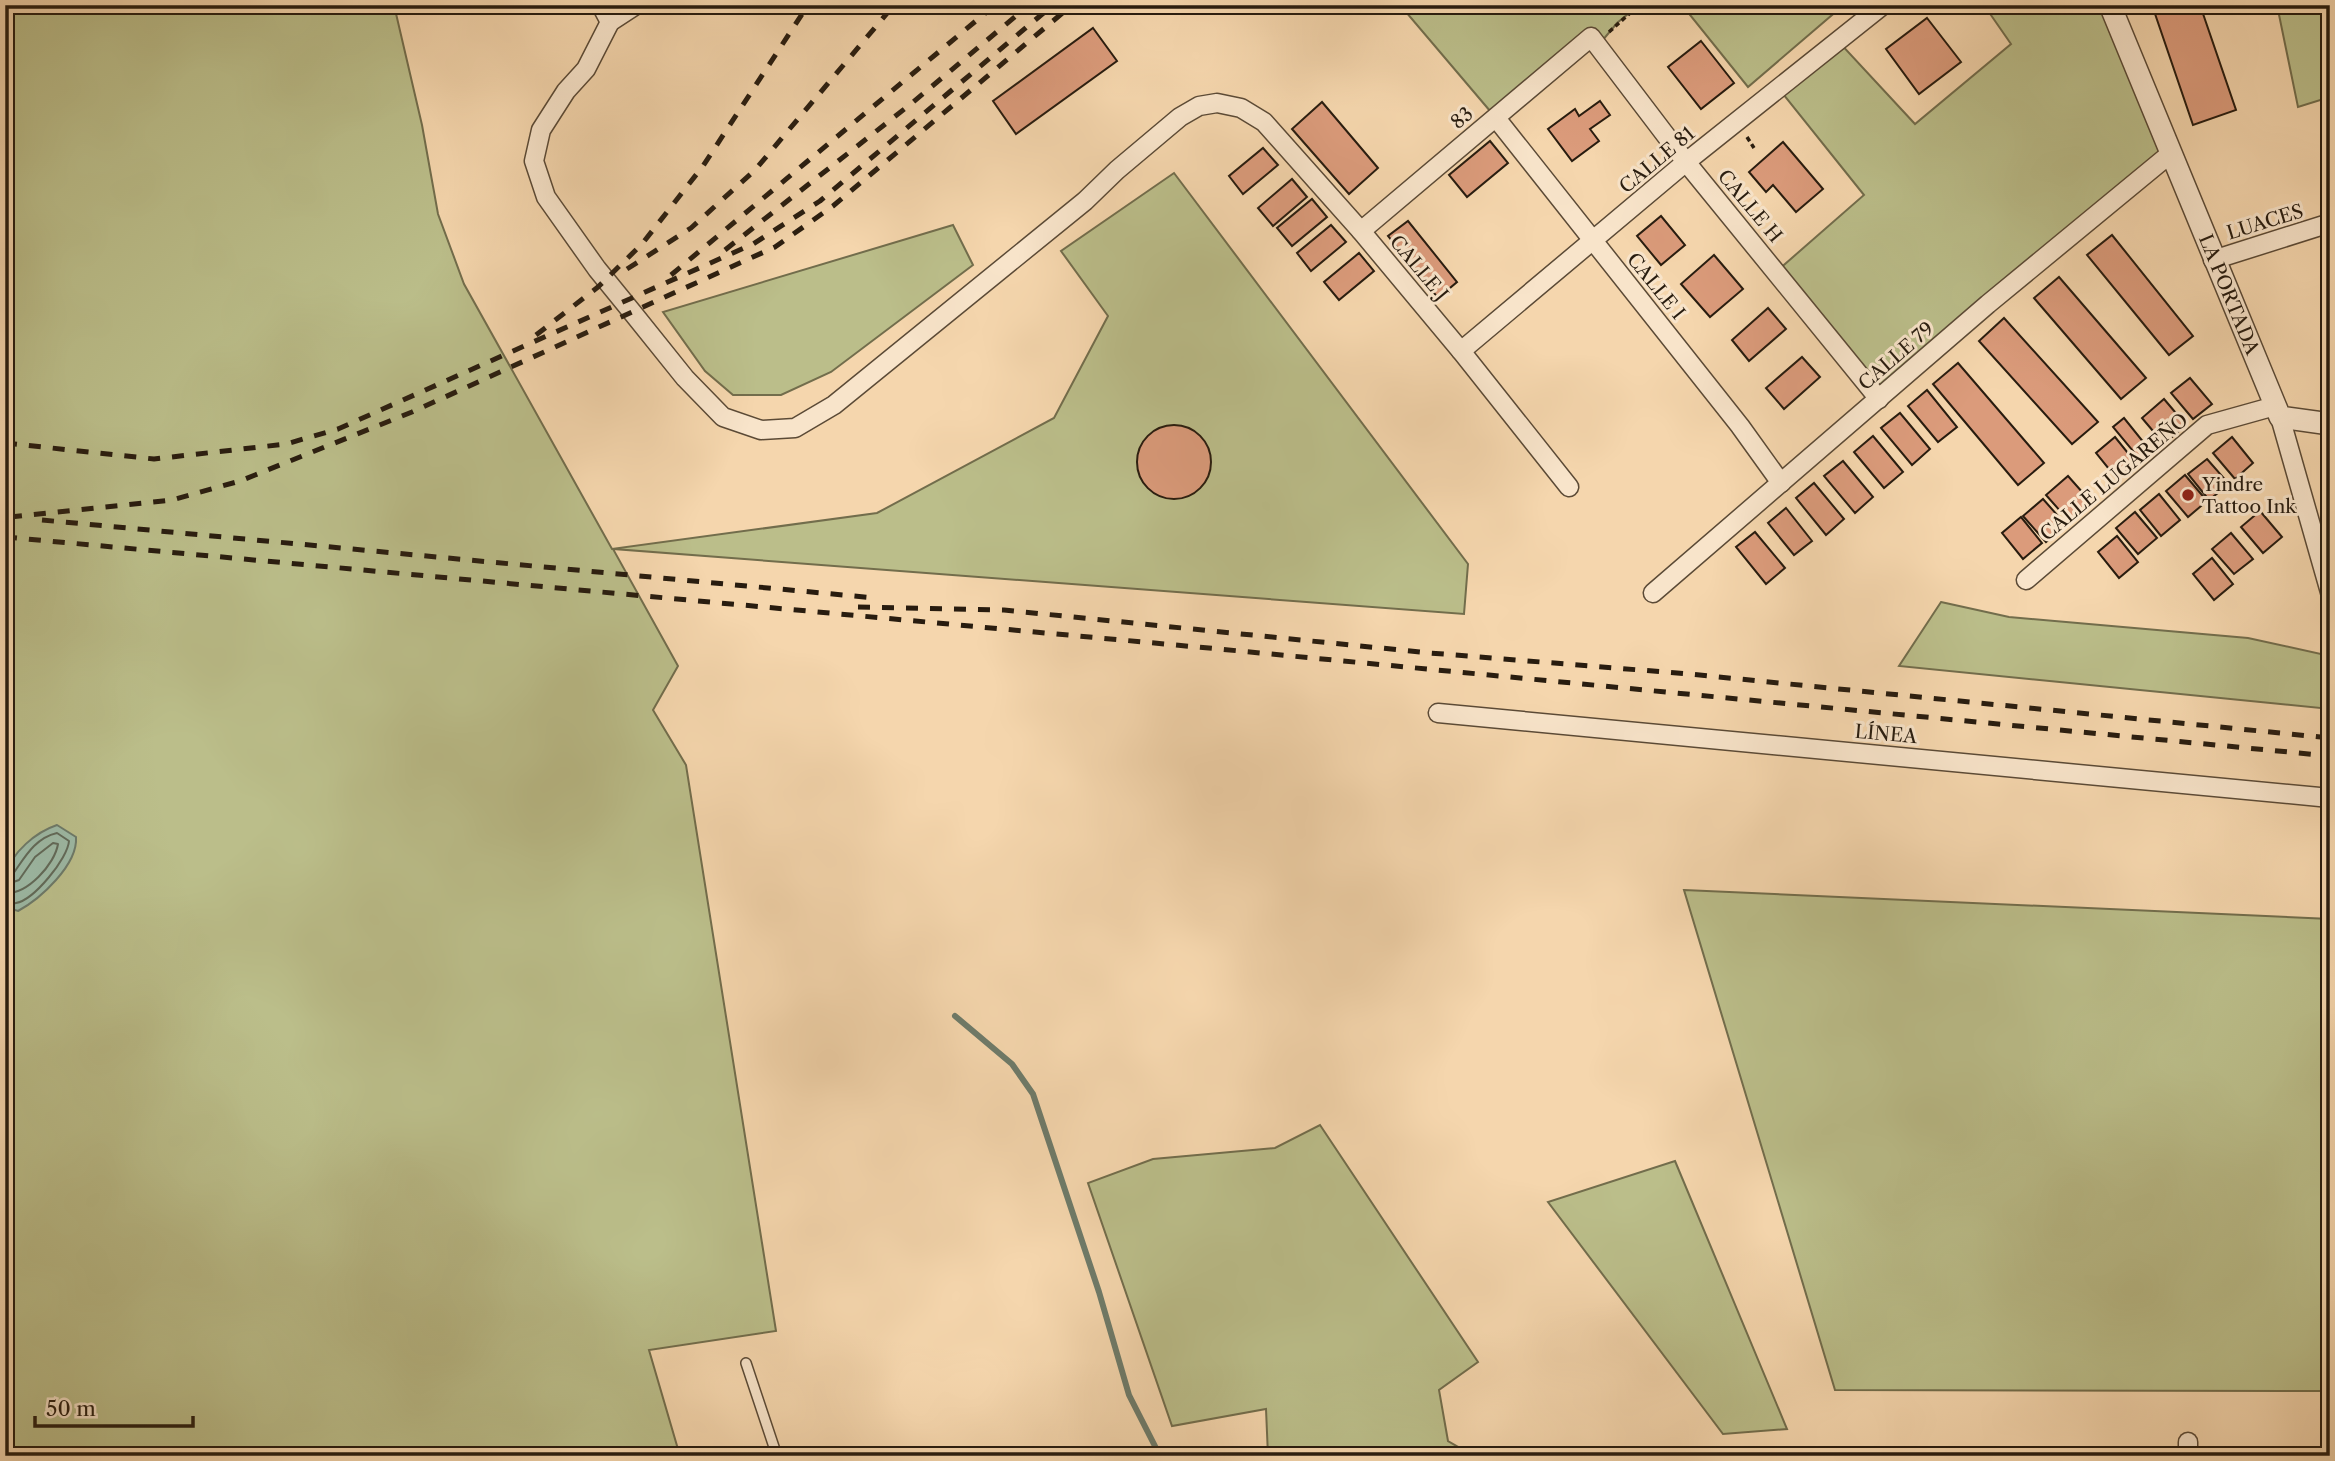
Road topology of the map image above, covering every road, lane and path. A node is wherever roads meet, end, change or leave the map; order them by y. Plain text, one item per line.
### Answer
1 (601, 5) edge
2 (636, 5) edge
3 (1639, 5) edge
4 (1883, 5) edge
5 (2110, 5) edge
6 (610, 22) junction
7 (1594, 42) junction
8 (1496, 118) junction
9 (2170, 154) junction
10 (1686, 162) junction
11 (2330, 223) edge
12 (1361, 232) junction
13 (1593, 241) junction
14 (2213, 260) junction
15 (1461, 351) junction
16 (1879, 399) junction
17 (2277, 411) junction
18 (2330, 424) edge
19 (1781, 482) junction
20 (1569, 487) dead end
21 (2026, 580) dead end
22 (2330, 592) edge
23 (1653, 593) dead end
24 (1438, 713) dead end
25 (2330, 798) edge
26 (746, 1363) dead end
27 (777, 1456) edge

1 - 6 street
2 - 6 street
3 - 7 path
4 - 10 street, CALLE 81
5 - 9 street, LA PORTADA
6 - 12 street, CALLE J
7 - 8 street, 83
7 - 10 street, CALLE H
8 - 12 street, 83
8 - 13 street, CALLE I
9 - 14 street, LA PORTADA
9 - 16 street, CALLE 79
10 - 13 street, CALLE 81
10 - 16 street, CALLE H
11 - 14 street, LUACES
12 - 15 street, CALLE J
13 - 15 street, CALLE 81
13 - 19 street, CALLE I
14 - 17 street, LA PORTADA
15 - 20 street, CALLE J
16 - 19 street, CALLE 79
17 - 18 street
17 - 21 street, CALLE LUGAREÑO
17 - 22 street, LA PORTADA
19 - 23 street, CALLE 79
24 - 25 street, LÍNEA
26 - 27 lane

